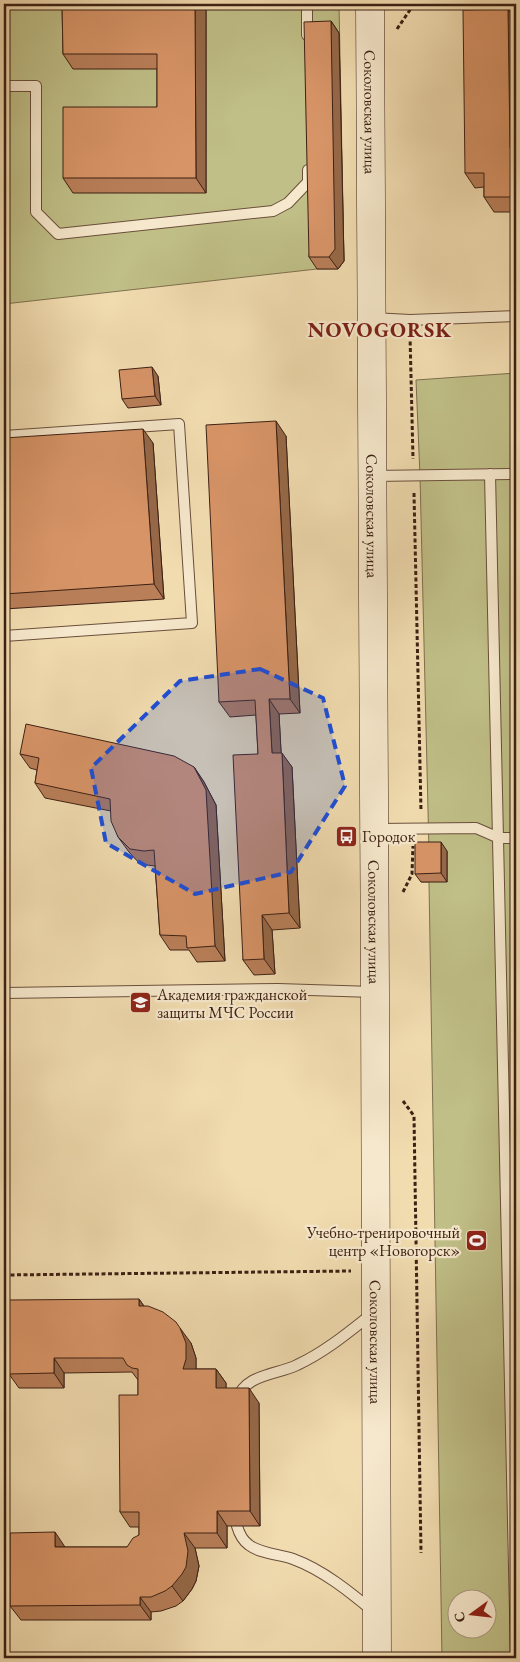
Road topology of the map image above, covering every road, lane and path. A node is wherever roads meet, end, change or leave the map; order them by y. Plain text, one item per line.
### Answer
1 (307, 4) edge
2 (370, 4) edge
3 (410, 4) edge
4 (393, 33) dead end
5 (307, 44) edge
6 (4, 86) edge
7 (308, 163) edge
8 (516, 316) edge
9 (372, 318) junction
10 (410, 320) junction
11 (4, 436) edge
12 (490, 474) junction
13 (516, 474) edge
14 (373, 476) junction
15 (413, 476) junction
16 (4, 636) edge
17 (375, 829) junction
18 (421, 830) junction
19 (499, 838) junction
20 (516, 838) edge
21 (403, 892) dead end
22 (375, 992) junction
23 (4, 993) edge
24 (403, 1100) dead end
25 (359, 1271) dead end
26 (4, 1275) edge
27 (376, 1311) junction
28 (236, 1403) edge
29 (237, 1526) edge
30 (420, 1553) dead end
31 (377, 1614) junction
32 (377, 1658) edge
33 (516, 1658) edge

1 - 5 lane
2 - 9 street, Соколовская улица
3 - 4 path
6 - 7 lane
8 - 10 lane
9 - 10 lane
9 - 14 street, Соколовская улица
10 - 15 path
11 - 16 lane
12 - 13 lane
12 - 15 lane
12 - 19 lane
14 - 15 lane
14 - 17 street, Соколовская улица
15 - 18 path
17 - 18 lane
17 - 22 street, Соколовская улица
18 - 19 lane
18 - 21 path
19 - 20 lane
19 - 33 lane
22 - 23 lane
22 - 27 street, Соколовская улица
24 - 30 path
25 - 26 path
27 - 28 lane
27 - 31 street, Соколовская улица
29 - 31 lane
31 - 32 street, Соколовская улица

